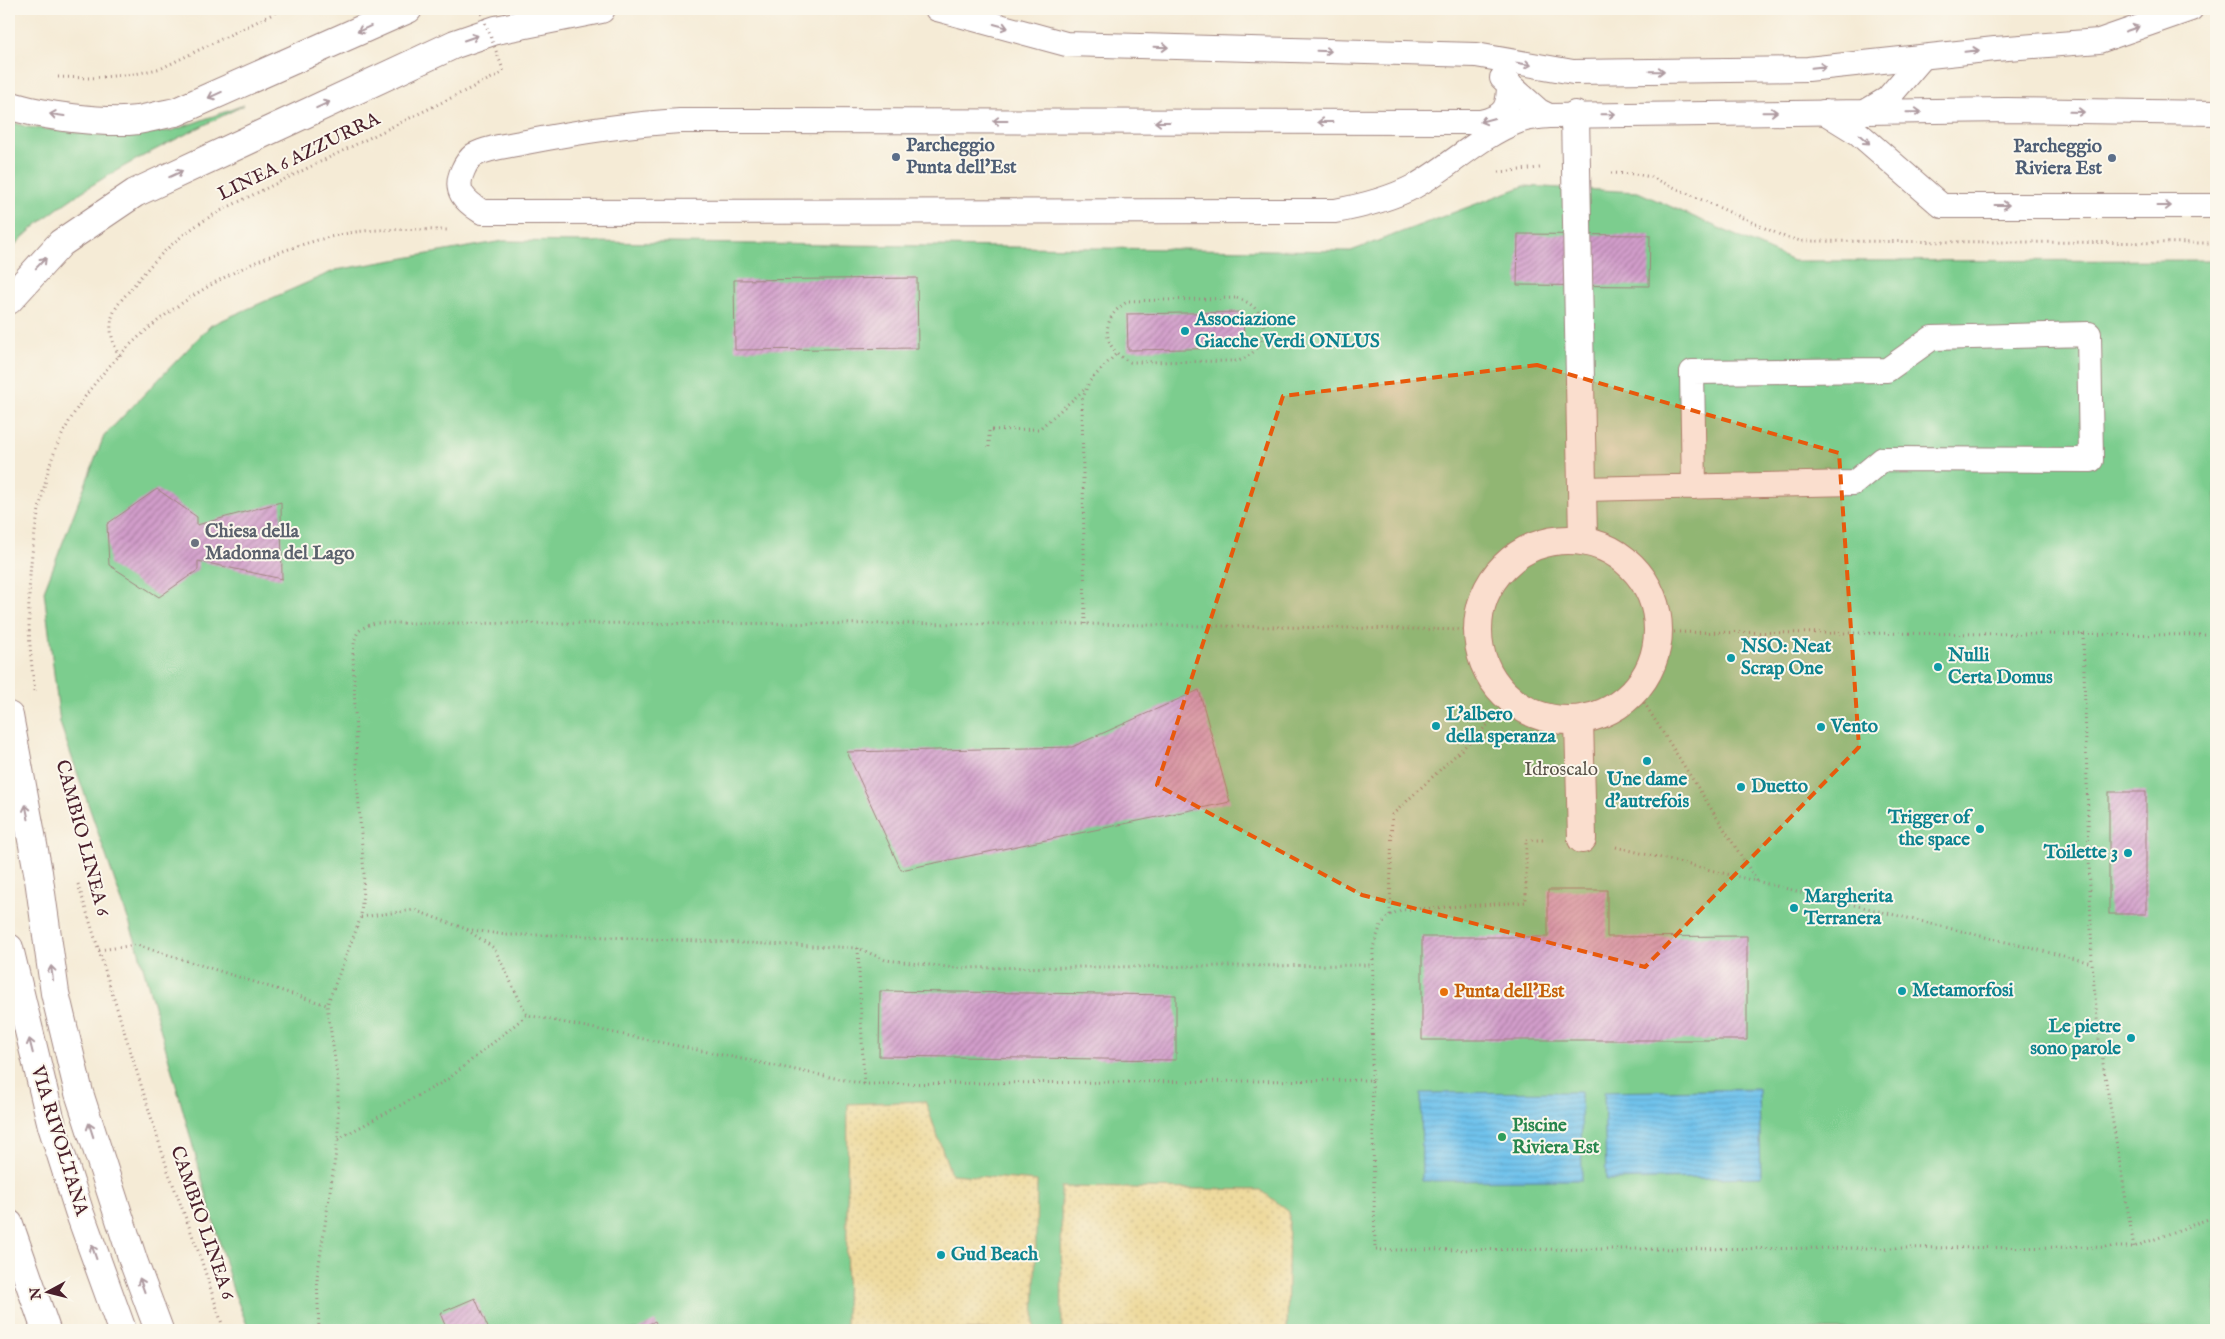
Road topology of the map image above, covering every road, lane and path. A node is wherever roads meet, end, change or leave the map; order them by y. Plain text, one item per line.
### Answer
1 (283, 9) edge
2 (408, 9) edge
3 (480, 9) edge
4 (601, 9) edge
5 (937, 9) edge
6 (2191, 9) edge
7 (1476, 55) junction
8 (1923, 56) junction
9 (56, 77) dead end
10 (1509, 84) junction
11 (9, 105) edge
12 (1824, 112) junction
13 (1866, 112) junction
14 (2216, 114) edge
15 (1562, 115) junction
16 (1576, 168) junction
17 (2216, 206) edge
18 (2216, 243) edge
19 (9, 300) edge
20 (1116, 354) junction
21 (1085, 388) junction
22 (989, 447) dead end
23 (1694, 487) junction
24 (1582, 489) junction
25 (1583, 540) junction
26 (1085, 624) junction
27 (1477, 630) junction
28 (1659, 632) junction
29 (2083, 634) junction
30 (2216, 635) edge
31 (1636, 690) junction
32 (35, 692) dead end
33 (1512, 702) junction
34 (9, 716) edge
35 (1578, 720) junction
36 (1582, 839) junction
37 (76, 877) dead end
38 (1757, 881) junction
39 (1390, 915) junction
40 (361, 917) junction
41 (466, 929) junction
42 (9, 948) edge
43 (858, 948) junction
44 (99, 950) junction
45 (2092, 962) junction
46 (1374, 965) junction
47 (327, 1005) junction
48 (527, 1015) junction
49 (1372, 1080) junction
50 (864, 1084) junction
51 (338, 1139) junction
52 (2216, 1216) edge
53 (9, 1224) edge
54 (2134, 1247) junction
55 (46, 1330) edge
56 (122, 1330) edge
57 (159, 1330) edge
58 (224, 1330) edge
59 (319, 1330) edge

1 - 9 path
2 -> 11 main road
3 - 32 path, LINEA 6 AZZURRA, bridge
19 -> 4 main road
5 -> 7 lane
8 -> 6 lane
7 -> 8 lane
7 - 10 lane
8 - 13 lane
10 - 15 lane
10 -> 15 lane
12 - 13 lane
15 -> 12 lane
12 -> 17 lane
13 -> 14 lane
15 - 16 main road
16 - 18 path
16 - 24 main road
20 - 20 path
20 - 21 path
21 - 22 path
21 - 26 path
23 - 23 lane
23 - 24 lane
24 - 25 main road
25 - 27 main road
25 - 28 main road
26 - 27 path
26 - 40 path
27 - 33 main road
28 - 29 path
28 - 31 main road
29 - 30 path
29 - 45 path
31 - 35 main road
31 - 38 path
33 - 35 main road
33 - 39 path
57 -> 34 main road
35 - 36 main road
36 - 38 path
36 - 39 path
37 - 44 path, CAMBIO LINEA 6
38 - 45 path
39 - 46 path
40 - 41 path
40 - 47 path
41 - 43 path
41 - 48 path
56 -> 42 main road, VIA RIVOLTANA
43 - 46 path
43 - 50 path
44 - 47 path
44 - 58 path, CAMBIO LINEA 6
45 - 54 path
46 - 49 path
47 - 51 path
48 - 50 path
48 - 51 path
49 - 50 path
49 - 54 path
51 - 59 path
52 - 54 path
53 - 55 main road

